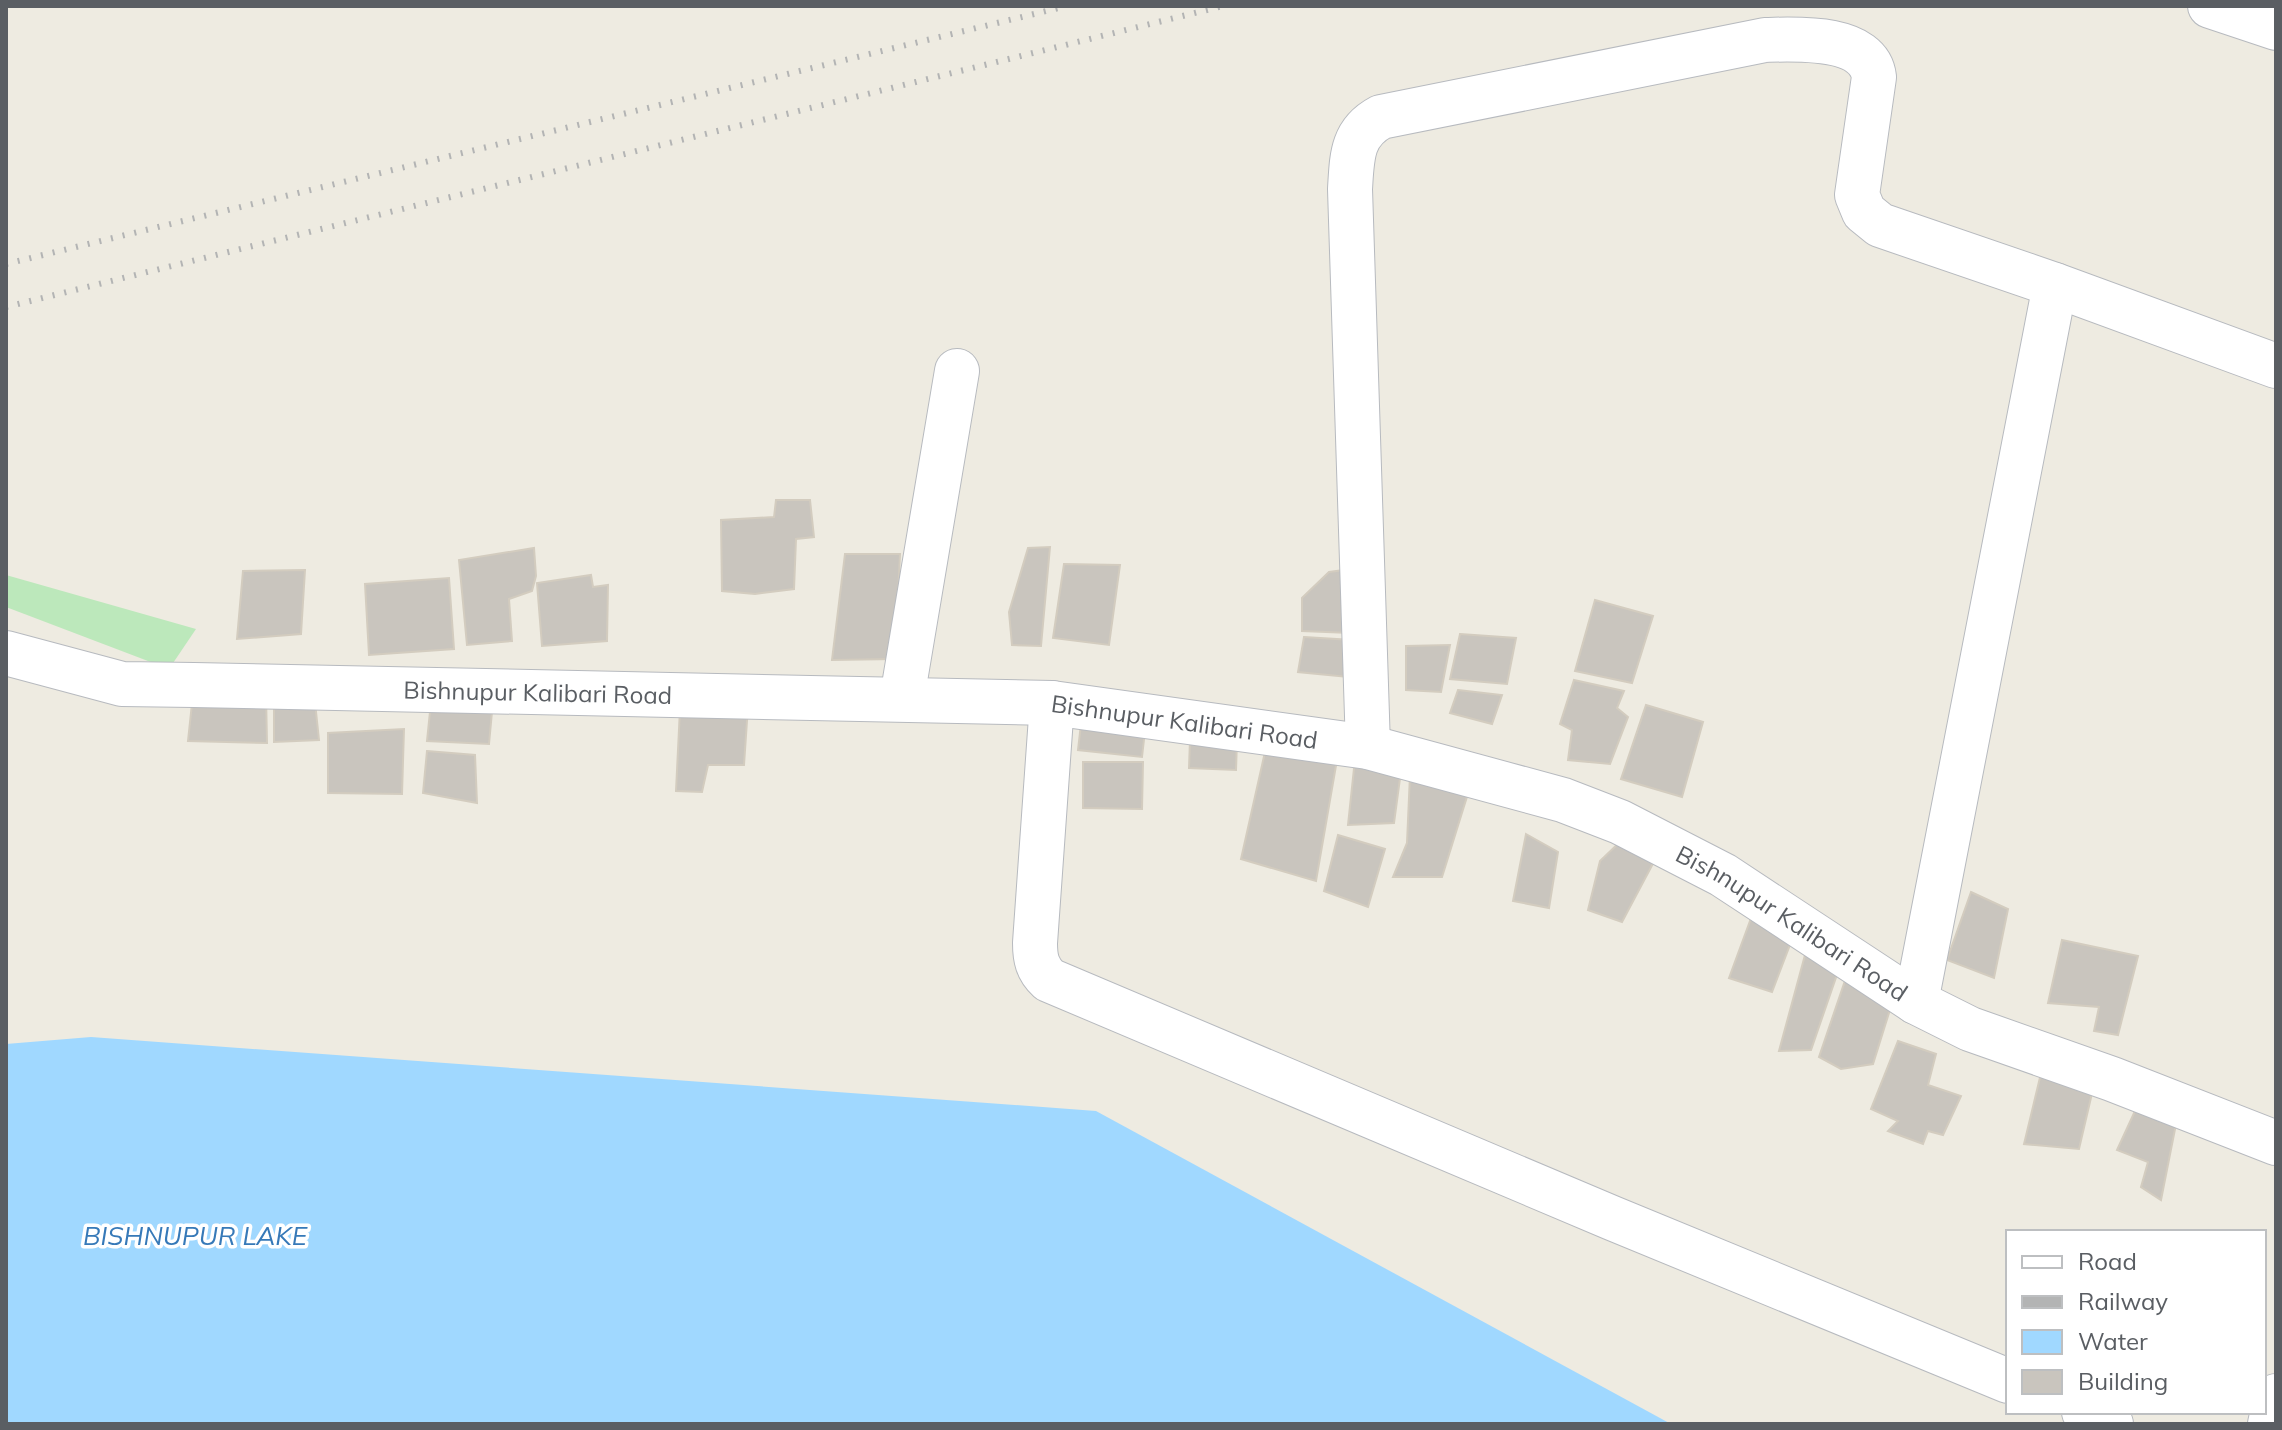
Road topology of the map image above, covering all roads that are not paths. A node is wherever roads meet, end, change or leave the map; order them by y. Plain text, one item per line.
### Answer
1 (2210, 6) edge
2 (2276, 28) edge
3 (2055, 285) junction
4 (2276, 366) edge
5 (957, 371) dead end
6 (6, 653) edge
7 (902, 698) junction
8 (1052, 703) junction
9 (1368, 747) junction
10 (1916, 1002) junction
11 (2276, 1143) edge
12 (2006, 1380) edge
13 (2276, 1396) edge
14 (2088, 1414) edge
15 (2111, 1424) edge
16 (2270, 1424) edge

1 - 2 street
3 - 4 street
3 - 9 street
3 - 10 street
5 - 7 street
6 - 7 street, Bishnupur Kalibari Road
7 - 8 street, Bishnupur Kalibari Road
8 - 9 street, Bishnupur Kalibari Road
8 - 12 street
9 - 10 street, Bishnupur Kalibari Road
10 - 11 street, Bishnupur Kalibari Road
13 - 16 street
14 - 15 street

